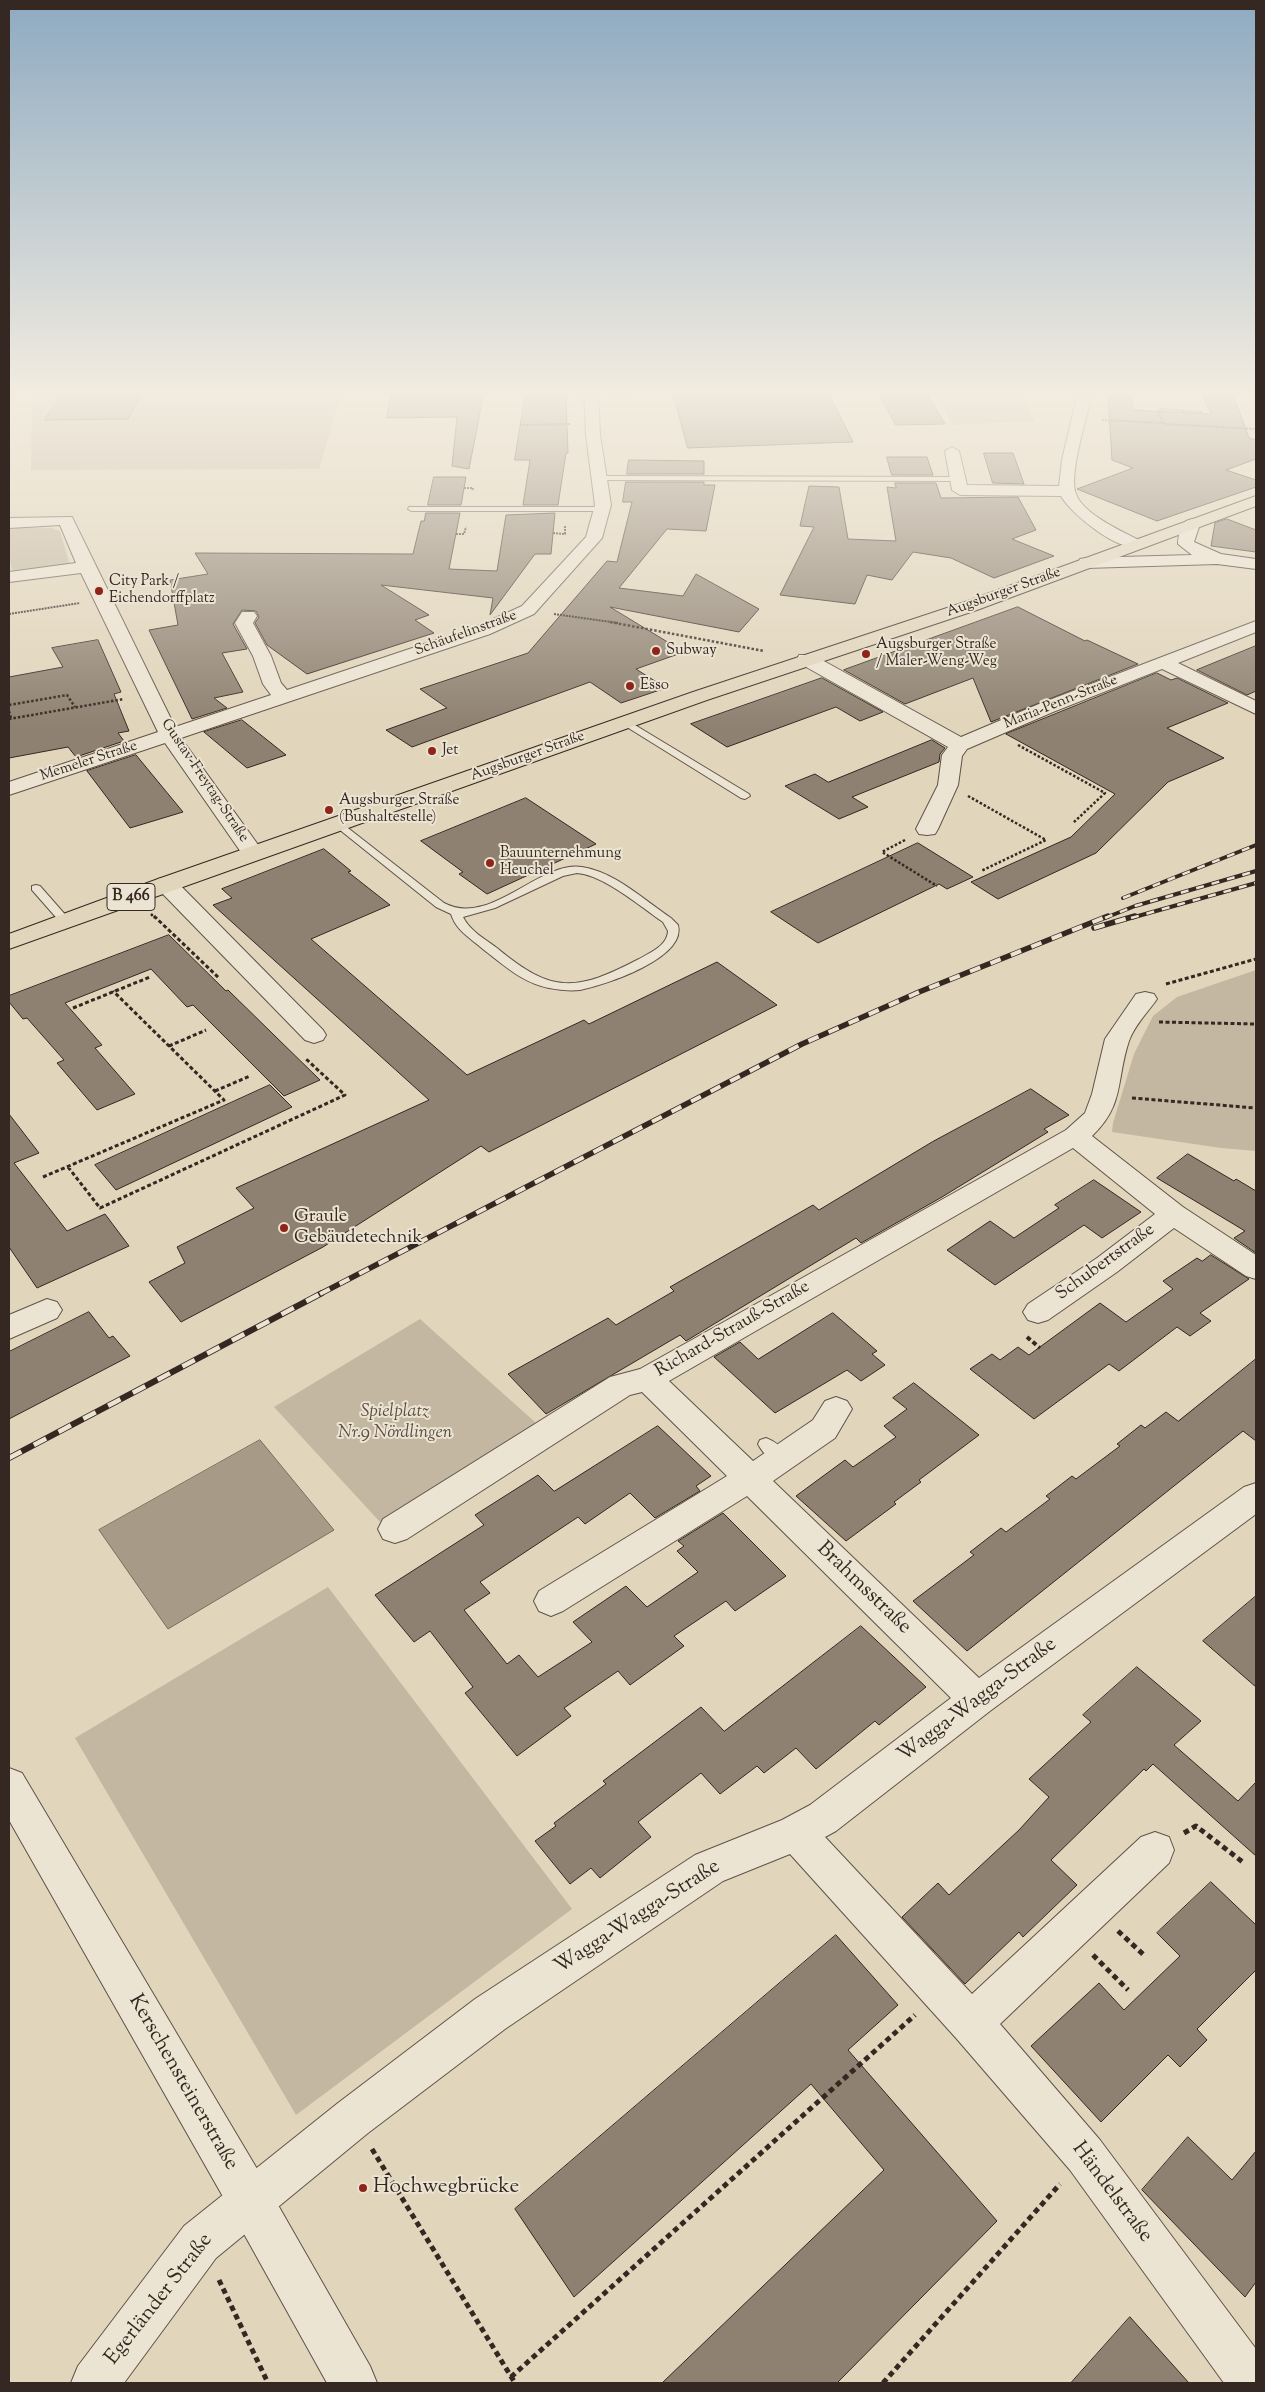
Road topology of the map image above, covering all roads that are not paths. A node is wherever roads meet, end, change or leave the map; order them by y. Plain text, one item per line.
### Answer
1 (602, 504) edge
2 (1076, 504) edge
3 (1249, 504) edge
4 (412, 509) dead end
5 (603, 509) junction
6 (9, 523) edge
7 (1192, 524) junction
8 (1135, 544) junction
9 (1219, 559) junction
10 (1086, 563) junction
11 (1256, 564) edge
12 (88, 570) junction
13 (9, 577) edge
14 (248, 616) dead end
15 (1256, 626) edge
16 (806, 660) junction
17 (1162, 662) junction
18 (284, 697) junction
19 (1256, 708) edge
20 (625, 722) junction
21 (170, 736) junction
22 (960, 745) junction
23 (9, 789) edge
24 (745, 796) dead end
25 (338, 824) junction
26 (927, 828) road end
27 (254, 853) junction
28 (166, 884) junction
29 (36, 888) dead end
30 (456, 912) junction
31 (65, 921) junction
32 (9, 942) edge
33 (1139, 1008) road end
34 (308, 1045) road end
35 (1076, 1136) junction
36 (1173, 1214) junction
37 (1256, 1269) edge
38 (46, 1310) dead end
39 (1038, 1312) dead end
40 (9, 1328) edge
41 (648, 1379) junction
42 (836, 1409) dead end
43 (748, 1478) junction
44 (1256, 1496) edge
45 (395, 1529) dead end
46 (551, 1601) dead end
47 (977, 1700) junction
48 (9, 1785) edge
49 (796, 1833) junction
50 (1155, 1850) dead end
51 (970, 2023) junction
52 (250, 2200) junction
53 (1246, 2368) edge
54 (95, 2383) edge
55 (353, 2383) edge

1 - 5 street, Schäufelinstraße
2 - 8 street
3 - 7 main road, Augsburger Straße
4 - 5 lane
5 - 18 street, Schäufelinstraße
6 - 12 street, Gustav-Freytag-Straße
7 - 8 main road, Augsburger Straße
7 - 9 street, B 466
8 - 9 street, B 466
8 - 10 main road, Augsburger Straße / B 466
9 - 10 street, B 466
9 - 11 street, B 466
10 - 16 main road, Augsburger Straße / B 466
12 - 13 street
12 - 21 street, Gustav-Freytag-Straße
14 - 18 street
15 - 17 street, Maria-Penn-Straße
16 - 20 main road, Augsburger Straße / B 466
16 - 22 street
17 - 19 street
17 - 22 street, Maria-Penn-Straße
18 - 21 street, Schäufelinstraße
20 - 24 lane
20 - 25 main road, Augsburger Straße / B 466
21 - 23 street, Memeler Straße
21 - 27 street, Gustav-Freytag-Straße
22 - 26 street
25 - 27 main road, Augsburger Straße / B 466
25 - 30 lane
27 - 28 main road, Augsburger Straße / B 466
28 - 31 main road, Augsburger Straße / B 466
28 - 34 street
29 - 31 lane
30 - 30 lane
31 - 32 main road, Augsburger Straße / B 466
33 - 35 street
35 - 36 street, Schubertstraße
35 - 41 street, Richard-Strauß-Straße
36 - 37 street, Schubertstraße
36 - 39 street, Schubertstraße
38 - 40 street
41 - 43 street, Brahmsstraße
41 - 45 street, Richard-Strauß-Straße
42 - 43 street
43 - 46 street
43 - 47 street, Brahmsstraße
44 - 47 street, Wagga-Wagga-Straße
47 - 49 street, Wagga-Wagga-Straße
48 - 52 street, Kerschensteinerstraße
49 - 51 street, Händelstraße
49 - 52 street, Wagga-Wagga-Straße
50 - 51 street
51 - 53 street, Händelstraße
52 - 54 street, Egerländer Straße
52 - 55 street, Kerschensteinerstraße

